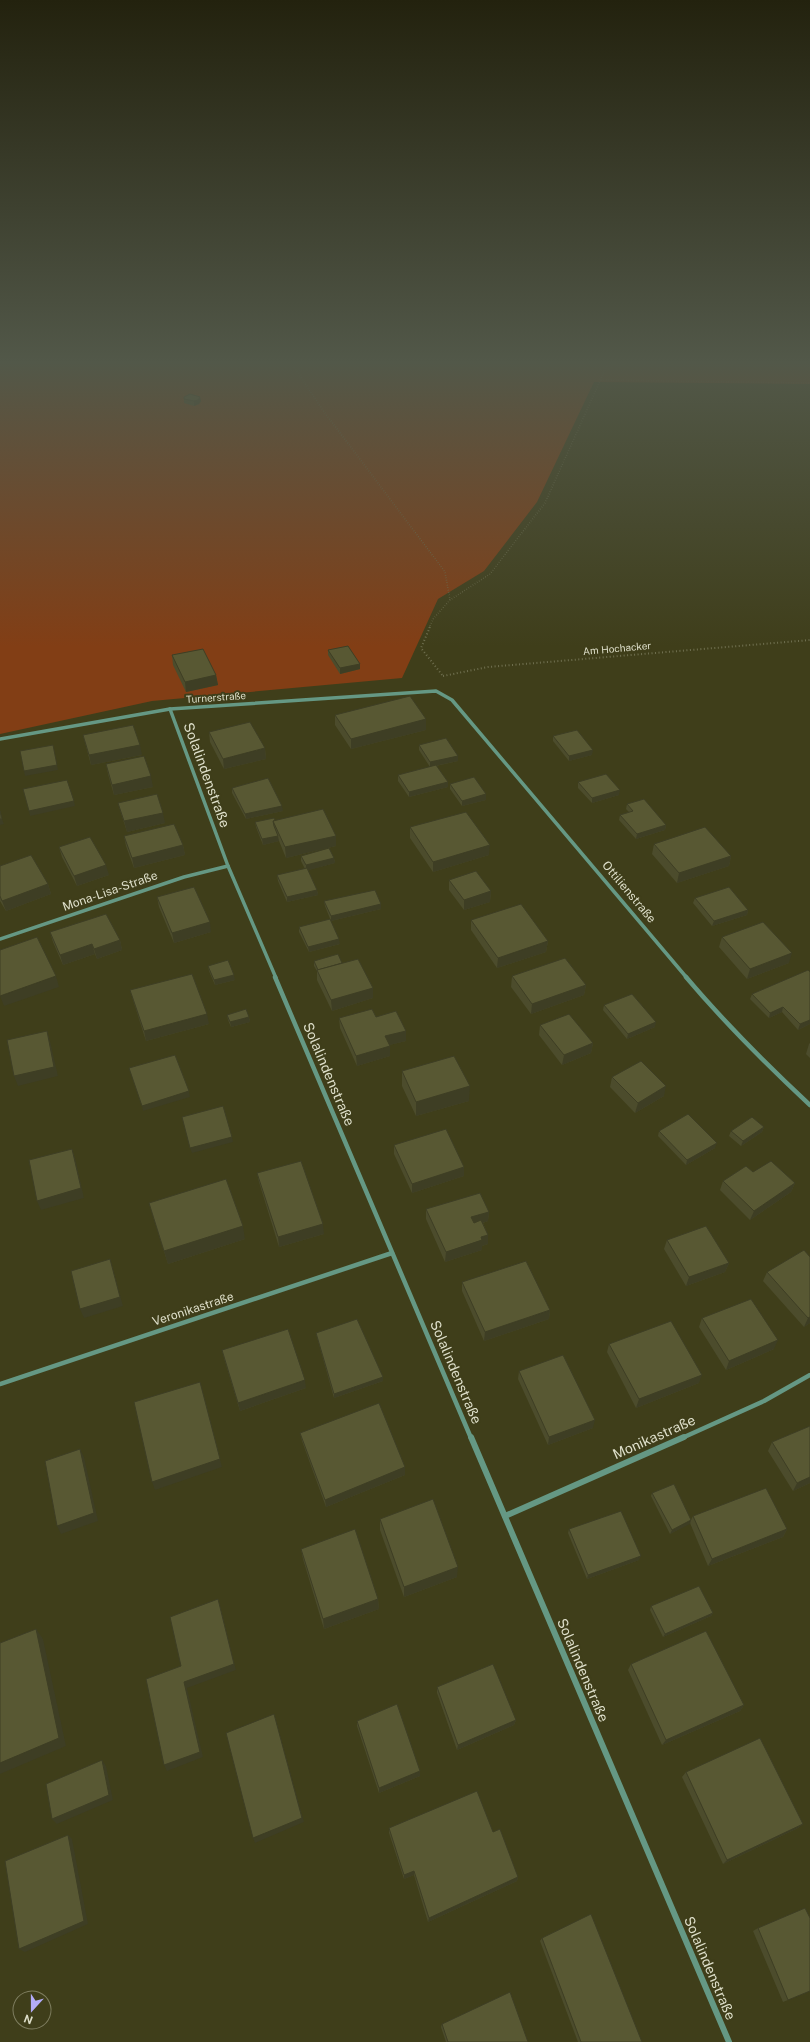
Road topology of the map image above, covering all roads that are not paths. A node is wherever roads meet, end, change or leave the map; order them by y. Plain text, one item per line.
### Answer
1 (436, 691) joint
2 (170, 709) junction
3 (0, 739) edge
4 (228, 866) junction
5 (0, 939) edge
6 (810, 1104) edge
7 (392, 1253) junction
8 (810, 1375) edge
9 (0, 1384) edge
10 (505, 1516) junction
11 (729, 2042) edge

1 - 2 street, Turnerstraße
1 - 6 street, Ottilienstraße
2 - 3 street, Turnerstraße
2 - 4 street, Solalindenstraße
4 - 5 street, Mona-Lisa-Straße
4 - 7 street, Solalindenstraße
7 - 9 street, Veronikastraße
7 - 10 street, Solalindenstraße
8 - 10 street, Monikastraße
10 - 11 street, Solalindenstraße

